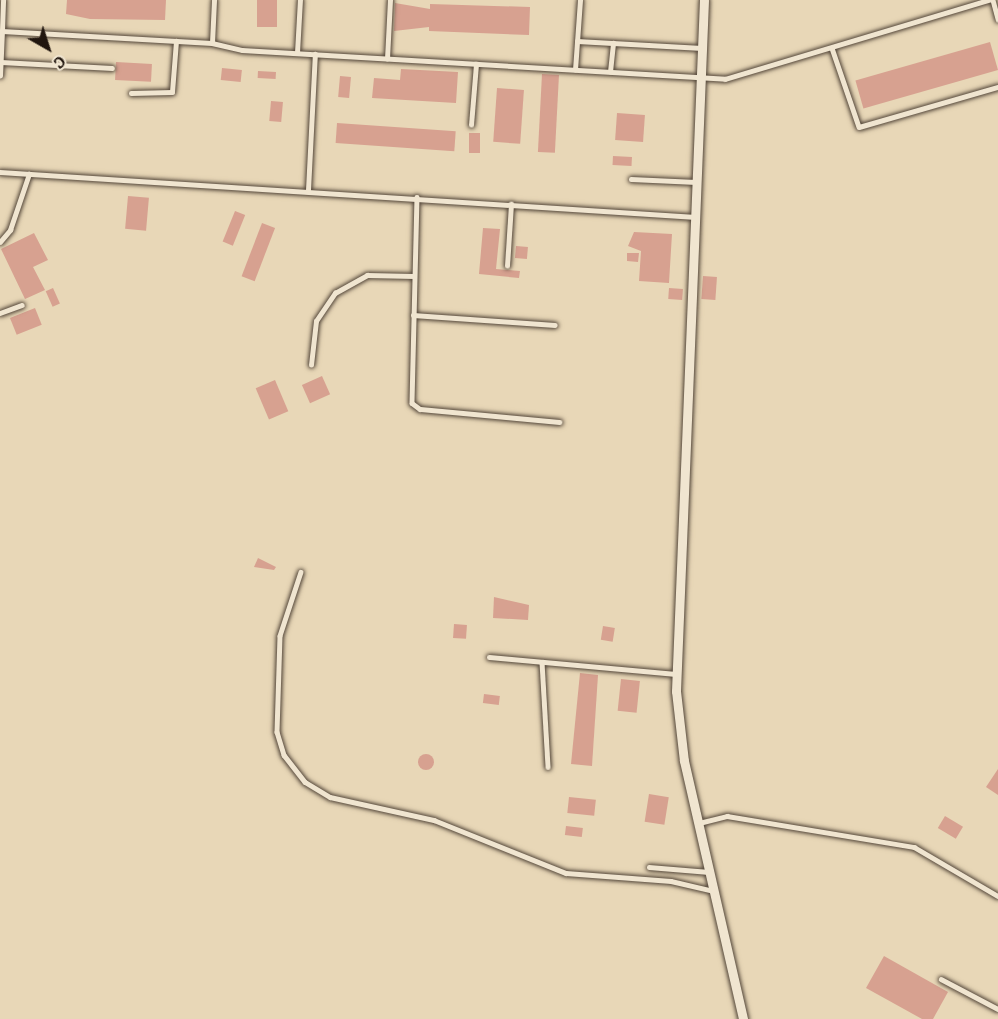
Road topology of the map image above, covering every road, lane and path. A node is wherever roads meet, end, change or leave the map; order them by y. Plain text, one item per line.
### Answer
1 (3, 0) edge
2 (214, 0) edge
3 (300, 0) edge
4 (390, 0) edge
5 (579, 0) edge
6 (704, 0) edge
7 (991, 0) edge
8 (998, 19) edge
9 (1, 30) edge
10 (176, 41) junction
11 (577, 41) junction
12 (212, 43) junction
13 (613, 43) junction
14 (702, 48) junction
15 (832, 48) junction
16 (297, 53) junction
17 (315, 54) junction
18 (387, 59) junction
19 (1, 62) edge
20 (476, 64) junction
21 (112, 68) dead end
22 (575, 70) junction
23 (610, 72) junction
24 (0, 76) edge
25 (700, 78) junction
26 (998, 87) edge
27 (131, 93) dead end
28 (471, 125) dead end
29 (0, 172) edge
30 (29, 174) junction
31 (631, 179) dead end
32 (696, 182) junction
33 (308, 190) junction
34 (417, 197) junction
35 (511, 204) junction
36 (696, 217) junction
37 (0, 242) edge
38 (507, 266) dead end
39 (414, 276) junction
40 (22, 305) dead end
41 (0, 313) edge
42 (413, 315) junction
43 (555, 325) dead end
44 (311, 365) dead end
45 (559, 422) dead end
46 (301, 572) dead end
47 (489, 657) dead end
48 (542, 662) junction
49 (676, 674) junction
50 (548, 767) dead end
51 (699, 823) junction
52 (649, 867) dead end
53 (710, 872) junction
54 (714, 891) junction
55 (998, 896) edge
56 (941, 979) dead end
57 (998, 1009) edge
58 (743, 1019) edge

1 - 9 lane
2 - 12 lane
3 - 16 lane
4 - 18 lane
5 - 11 lane
6 - 14 street
7 - 8 lane
7 - 15 lane
9 - 10 lane
9 - 19 lane
10 - 12 lane
10 - 27 lane
11 - 13 lane
11 - 22 lane
12 - 16 lane
13 - 14 lane
13 - 23 lane
14 - 25 street
15 - 25 lane
15 - 26 lane
16 - 17 lane
17 - 18 lane
17 - 33 lane
18 - 20 lane
19 - 21 lane
19 - 24 lane
20 - 22 lane
20 - 28 lane
22 - 23 lane
23 - 25 lane
25 - 32 street
29 - 30 lane
30 - 33 lane
30 - 37 lane
31 - 32 lane
32 - 36 street
33 - 34 lane
34 - 35 lane
34 - 39 lane
35 - 36 lane
35 - 38 lane
36 - 49 street
39 - 42 lane
39 - 44 lane
40 - 41 lane
42 - 43 lane
42 - 45 lane
46 - 54 lane
47 - 48 lane
48 - 49 lane
48 - 50 lane
49 - 51 street
51 - 53 street
51 - 55 lane
52 - 53 lane
53 - 54 street
54 - 58 street
56 - 57 lane

